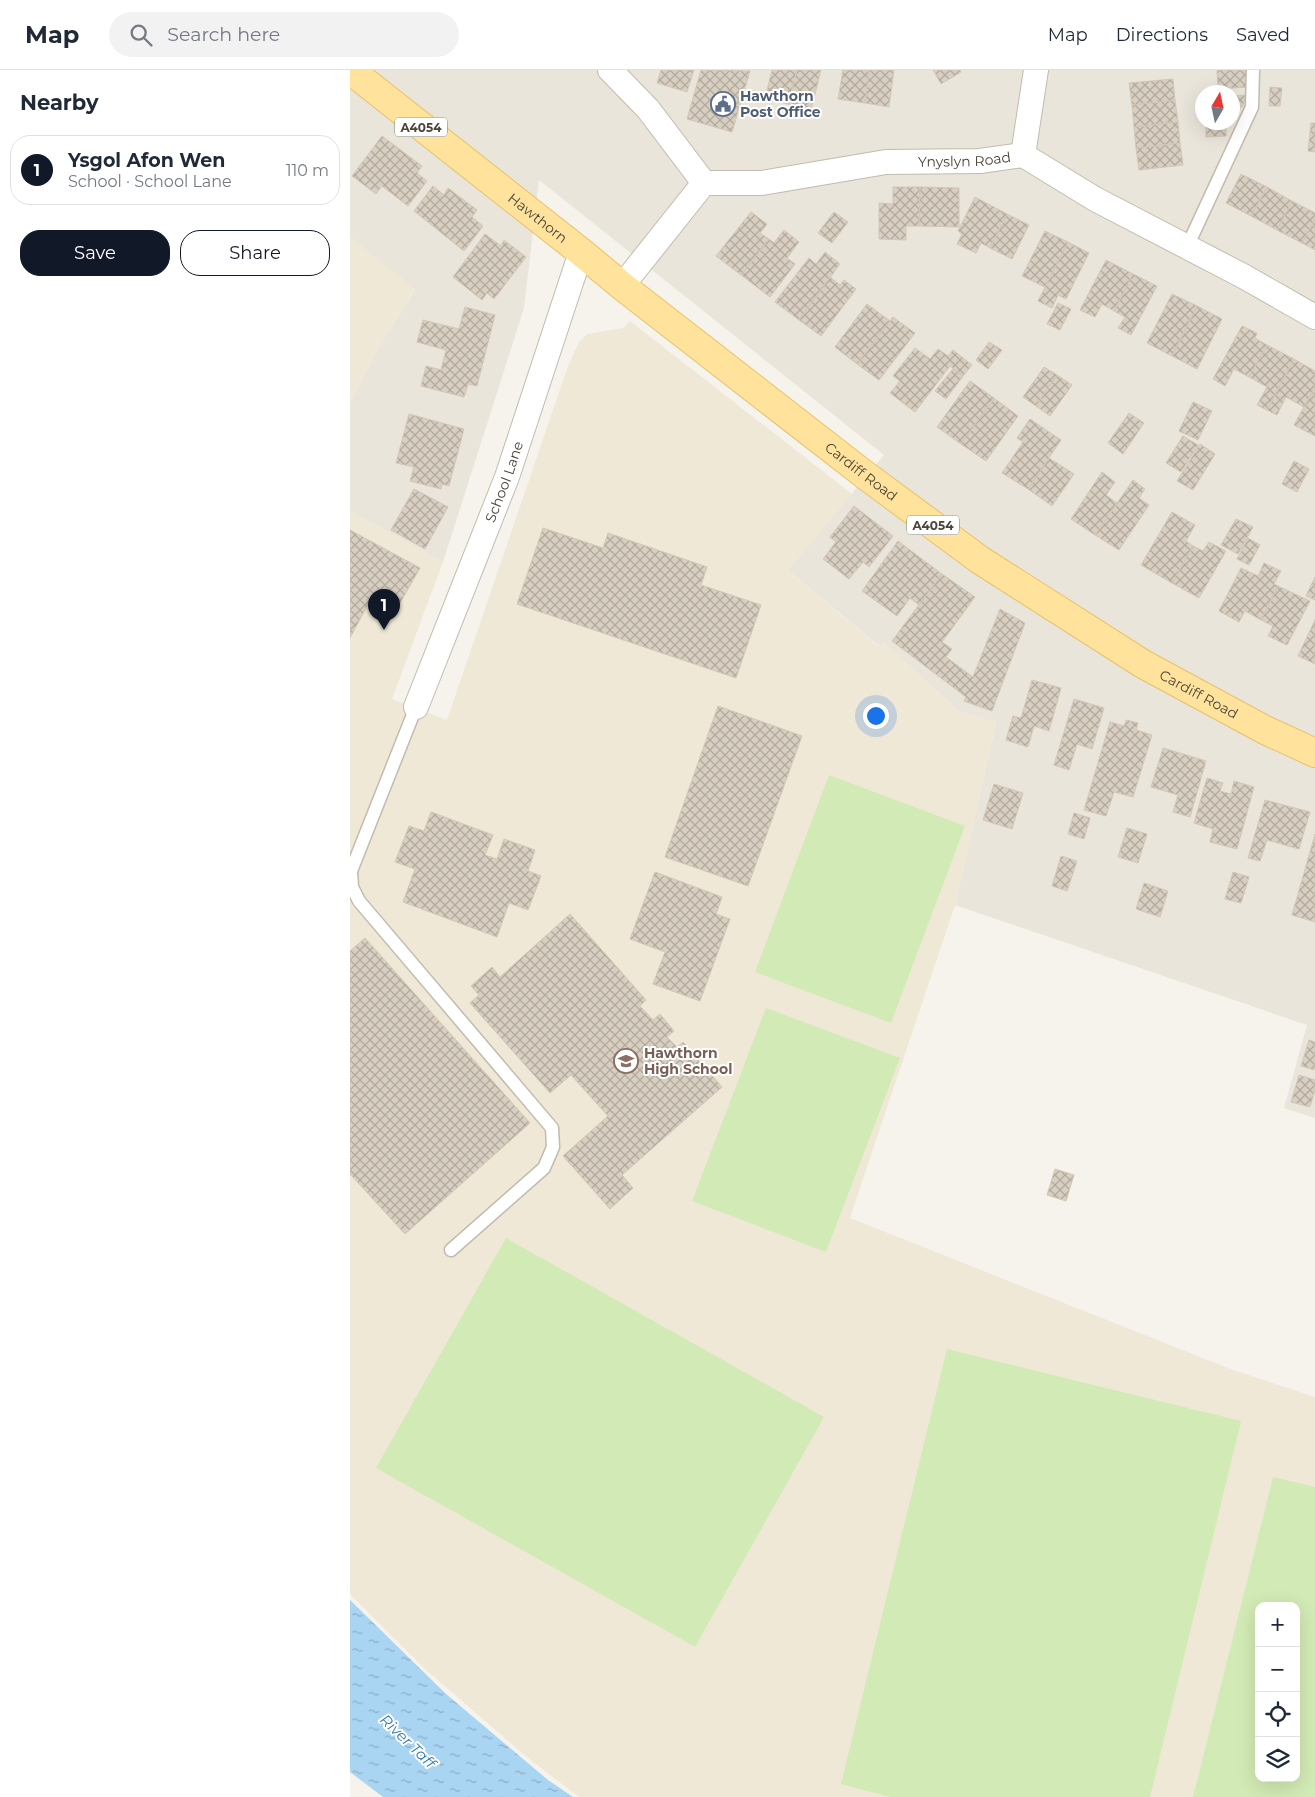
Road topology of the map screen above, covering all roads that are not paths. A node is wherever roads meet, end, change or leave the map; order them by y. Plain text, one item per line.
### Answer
1 (610, 70) edge
2 (1036, 70) edge
3 (1254, 70) edge
4 (353, 80) edge
5 (1023, 155) junction
6 (704, 183) junction
7 (1187, 247) junction
8 (581, 252) junction
9 (622, 286) junction
10 (1315, 317) edge
11 (416, 708) joint
12 (1315, 753) edge
13 (350, 871) edge
14 (450, 1250) dead end

1 - 6 street
2 - 5 street
3 - 7 lane
4 - 8 main road, Hawthorn / A4054
5 - 6 street, Ynyslyn Road
5 - 7 street, Ynyslyn Road
6 - 9 street
7 - 10 street, Ynyslyn Road
8 - 9 main road, Cardiff Road / A4054
8 - 11 street, School Lane
9 - 12 main road, Cardiff Road / A4054
11 - 13 lane
13 - 14 lane

